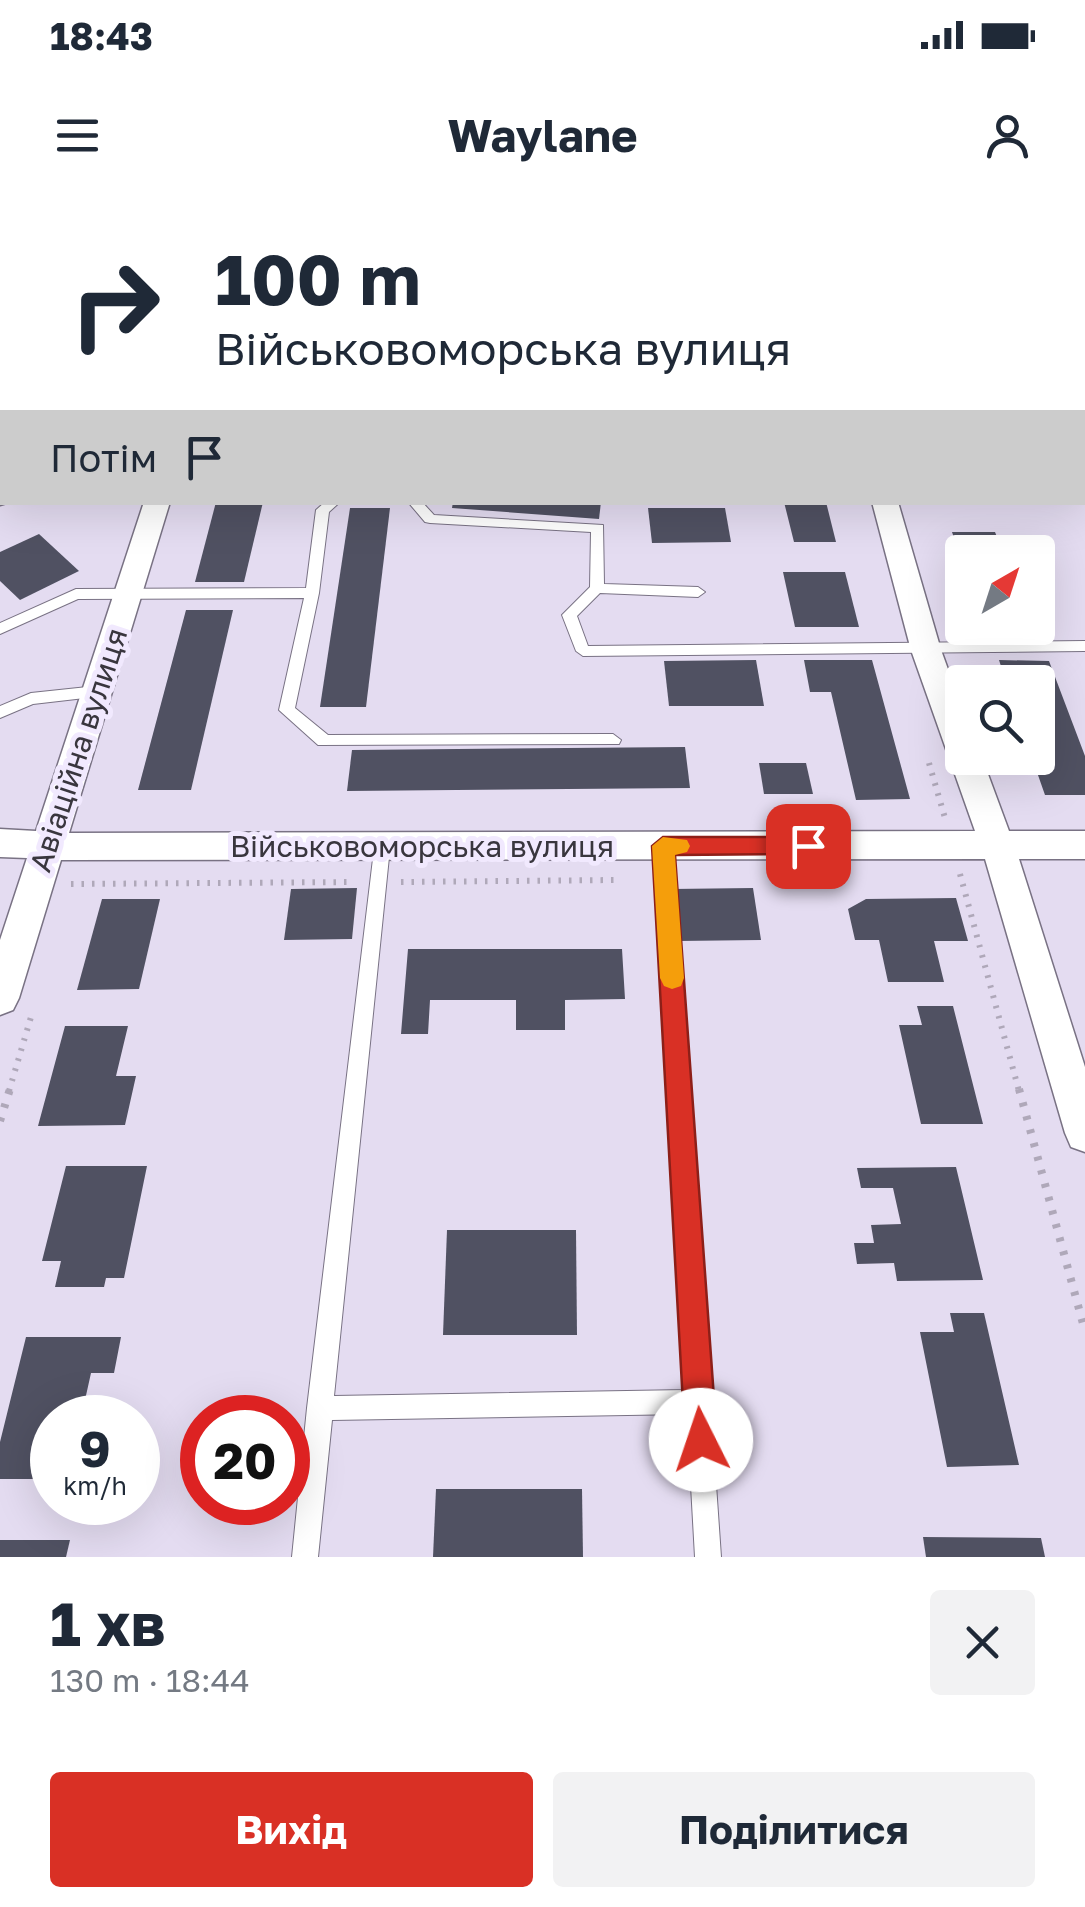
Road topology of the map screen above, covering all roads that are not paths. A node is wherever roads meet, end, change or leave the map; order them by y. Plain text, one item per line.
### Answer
1 (156, 505) edge
2 (330, 505) edge
3 (417, 505) edge
4 (887, 505) edge
5 (597, 588) junction
6 (129, 592) junction
7 (698, 592) dead end
8 (312, 593) junction
9 (0, 629) edge
10 (1085, 646) edge
11 (926, 650) junction
12 (97, 692) junction
13 (945, 702) edge
14 (0, 712) edge
15 (613, 740) dead end
16 (972, 775) edge
17 (0, 843) edge
18 (1085, 845) edge
19 (49, 846) junction
20 (381, 847) junction
21 (665, 863) junction
22 (1003, 863) junction
23 (0, 998) edge
24 (1085, 1134) edge
25 (698, 1402) junction
26 (320, 1408) junction
27 (305, 1557) edge
28 (708, 1557) edge

1 - 6 street, Авіаційна вулиця
2 - 8 lane
3 - 5 lane
4 - 11 street
5 - 7 lane
5 - 11 lane
6 - 8 lane
6 - 9 lane
6 - 12 street, Авіаційна вулиця
8 - 15 lane
10 - 11 lane
11 - 13 street
12 - 14 lane
12 - 19 street, Авіаційна вулиця
16 - 22 street
17 - 19 street, Військовоморська вулиця
18 - 22 street, Військовоморська вулиця
19 - 20 street, Військовоморська вулиця
19 - 23 street, Авіаційна вулиця
20 - 21 street, Військовоморська вулиця
20 - 26 lane
21 - 22 street, Військовоморська вулиця
21 - 25 lane
22 - 24 street
25 - 26 lane
25 - 28 lane
26 - 27 lane

